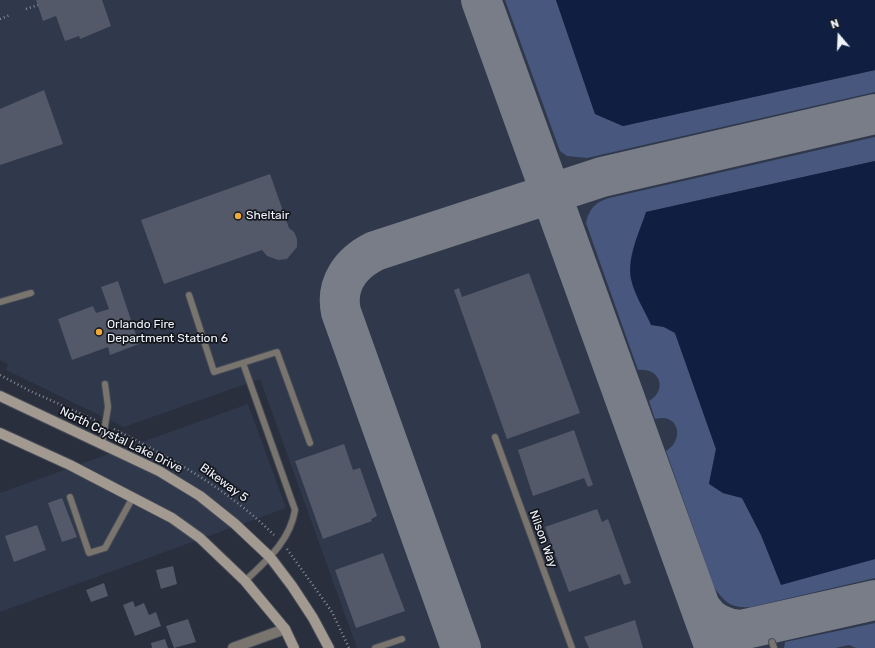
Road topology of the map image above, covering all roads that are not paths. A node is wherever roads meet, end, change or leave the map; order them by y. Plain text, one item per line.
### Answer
1 (31, 293) dead end
2 (189, 295) dead end
3 (0, 302) edge
4 (243, 363) junction
5 (105, 384) dead end
6 (0, 396) edge
7 (0, 433) edge
8 (495, 437) dead end
9 (310, 443) dead end
10 (102, 444) junction
11 (70, 497) dead end
12 (133, 497) junction
13 (270, 557) junction
14 (245, 581) junction
15 (285, 629) junction
16 (402, 639) dead end
17 (233, 648) edge
18 (294, 648) edge
19 (328, 648) edge
20 (375, 648) edge
21 (572, 648) edge

1 - 3 lane
2 - 4 lane
4 - 9 lane
4 - 13 lane
5 - 10 lane
6 - 10 main road, North Crystal Lake Drive
7 - 12 main road
8 - 21 lane, Nilson Way
10 - 13 main road, North Crystal Lake Drive
11 - 12 lane
12 - 14 main road
13 - 14 lane
13 - 19 main road, North Crystal Lake Drive
14 - 15 main road
15 - 17 street
15 - 18 main road
16 - 20 lane

